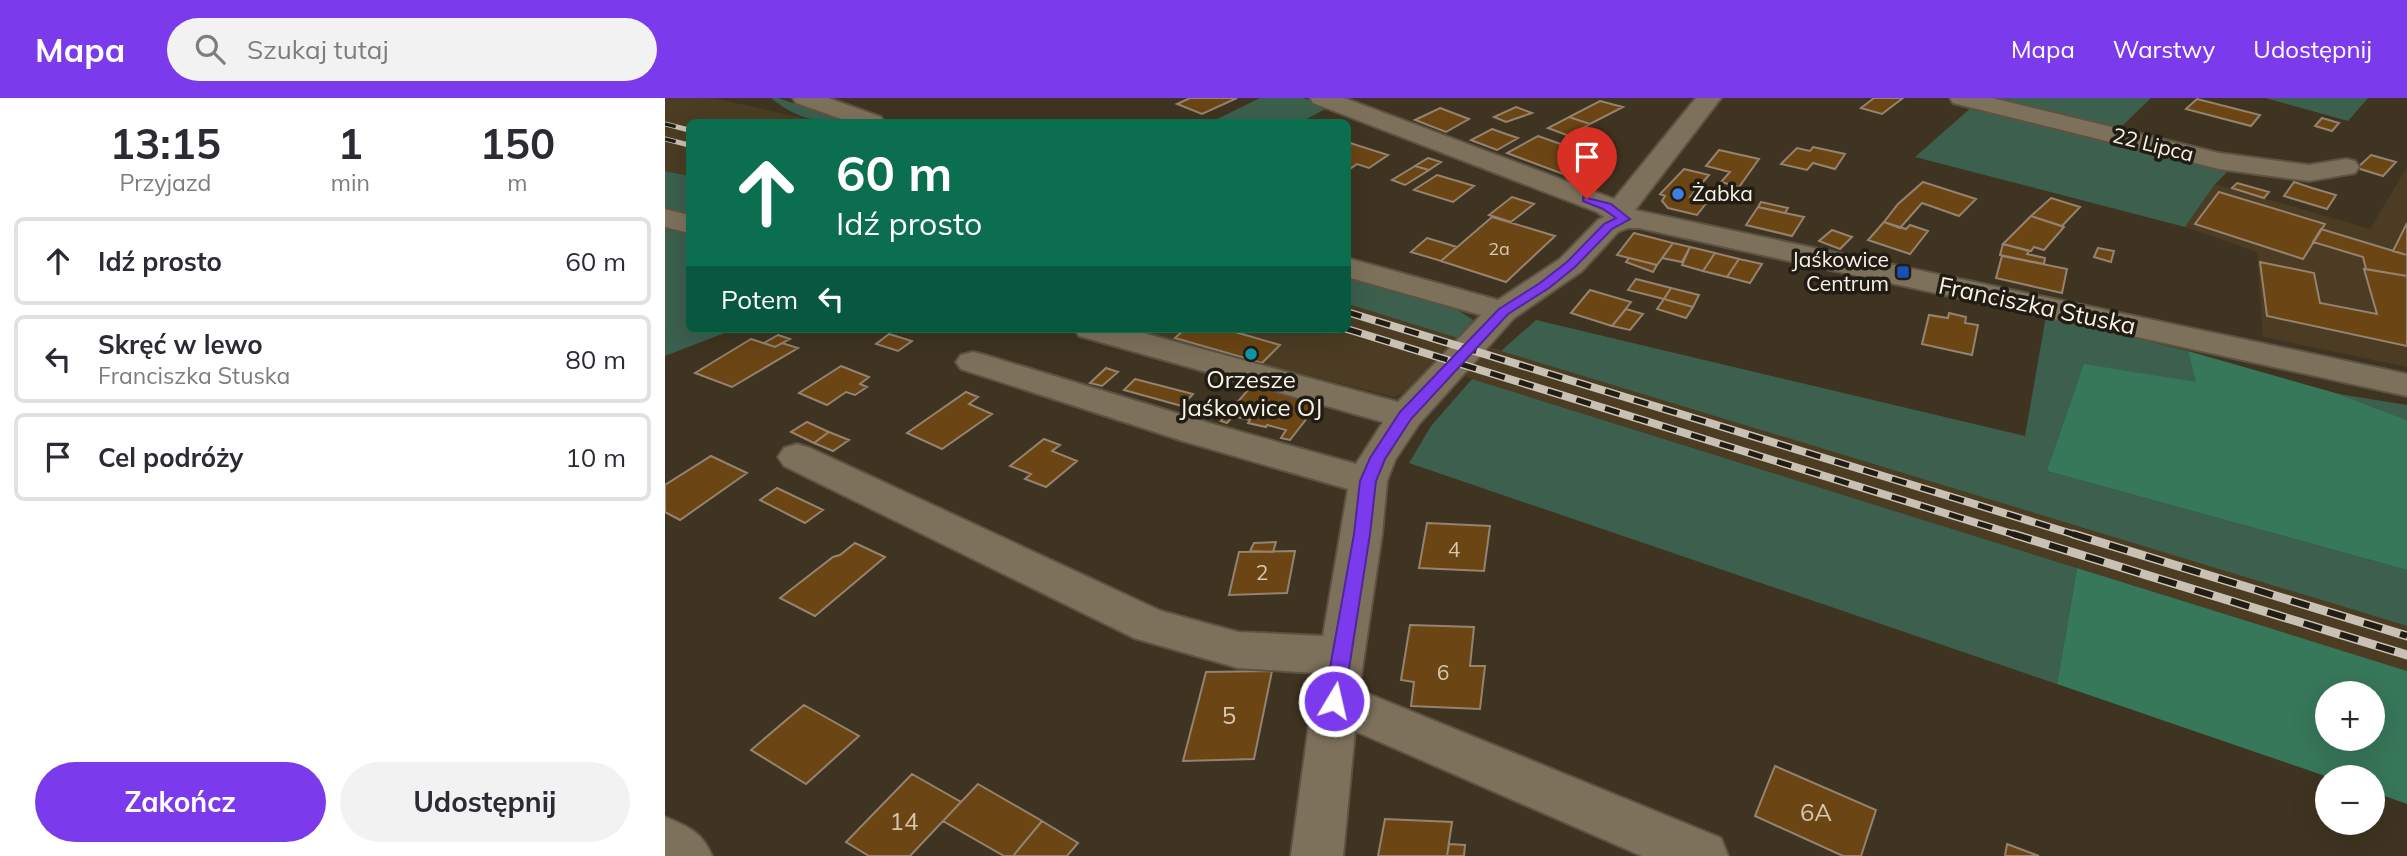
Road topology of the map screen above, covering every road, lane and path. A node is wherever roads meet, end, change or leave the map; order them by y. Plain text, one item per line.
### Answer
1 (805, 98) edge
2 (1322, 98) edge
3 (1709, 98) edge
4 (1962, 98) edge
5 (864, 119) edge
6 (2346, 167) dead end
7 (665, 218) edge
8 (1624, 219) junction
9 (686, 223) edge
10 (1351, 268) edge
11 (1503, 311) junction
12 (1105, 333) edge
13 (973, 362) dead end
14 (2407, 385) edge
15 (1406, 416) junction
16 (797, 457) dead end
17 (1368, 481) junction
18 (1337, 678) junction
19 (665, 842) edge
20 (686, 856) edge
21 (1317, 856) edge
22 (1702, 856) edge

1 - 5 street
2 - 8 street
3 - 8 street
4 - 6 street, 22 Lipca
7 - 9 street
8 - 11 street
8 - 14 street, Franciszka Stuska
10 - 11 street
11 - 15 street
12 - 15 street
13 - 17 street
15 - 17 street
16 - 18 street
17 - 18 street
18 - 21 street
18 - 22 street
19 - 20 street

